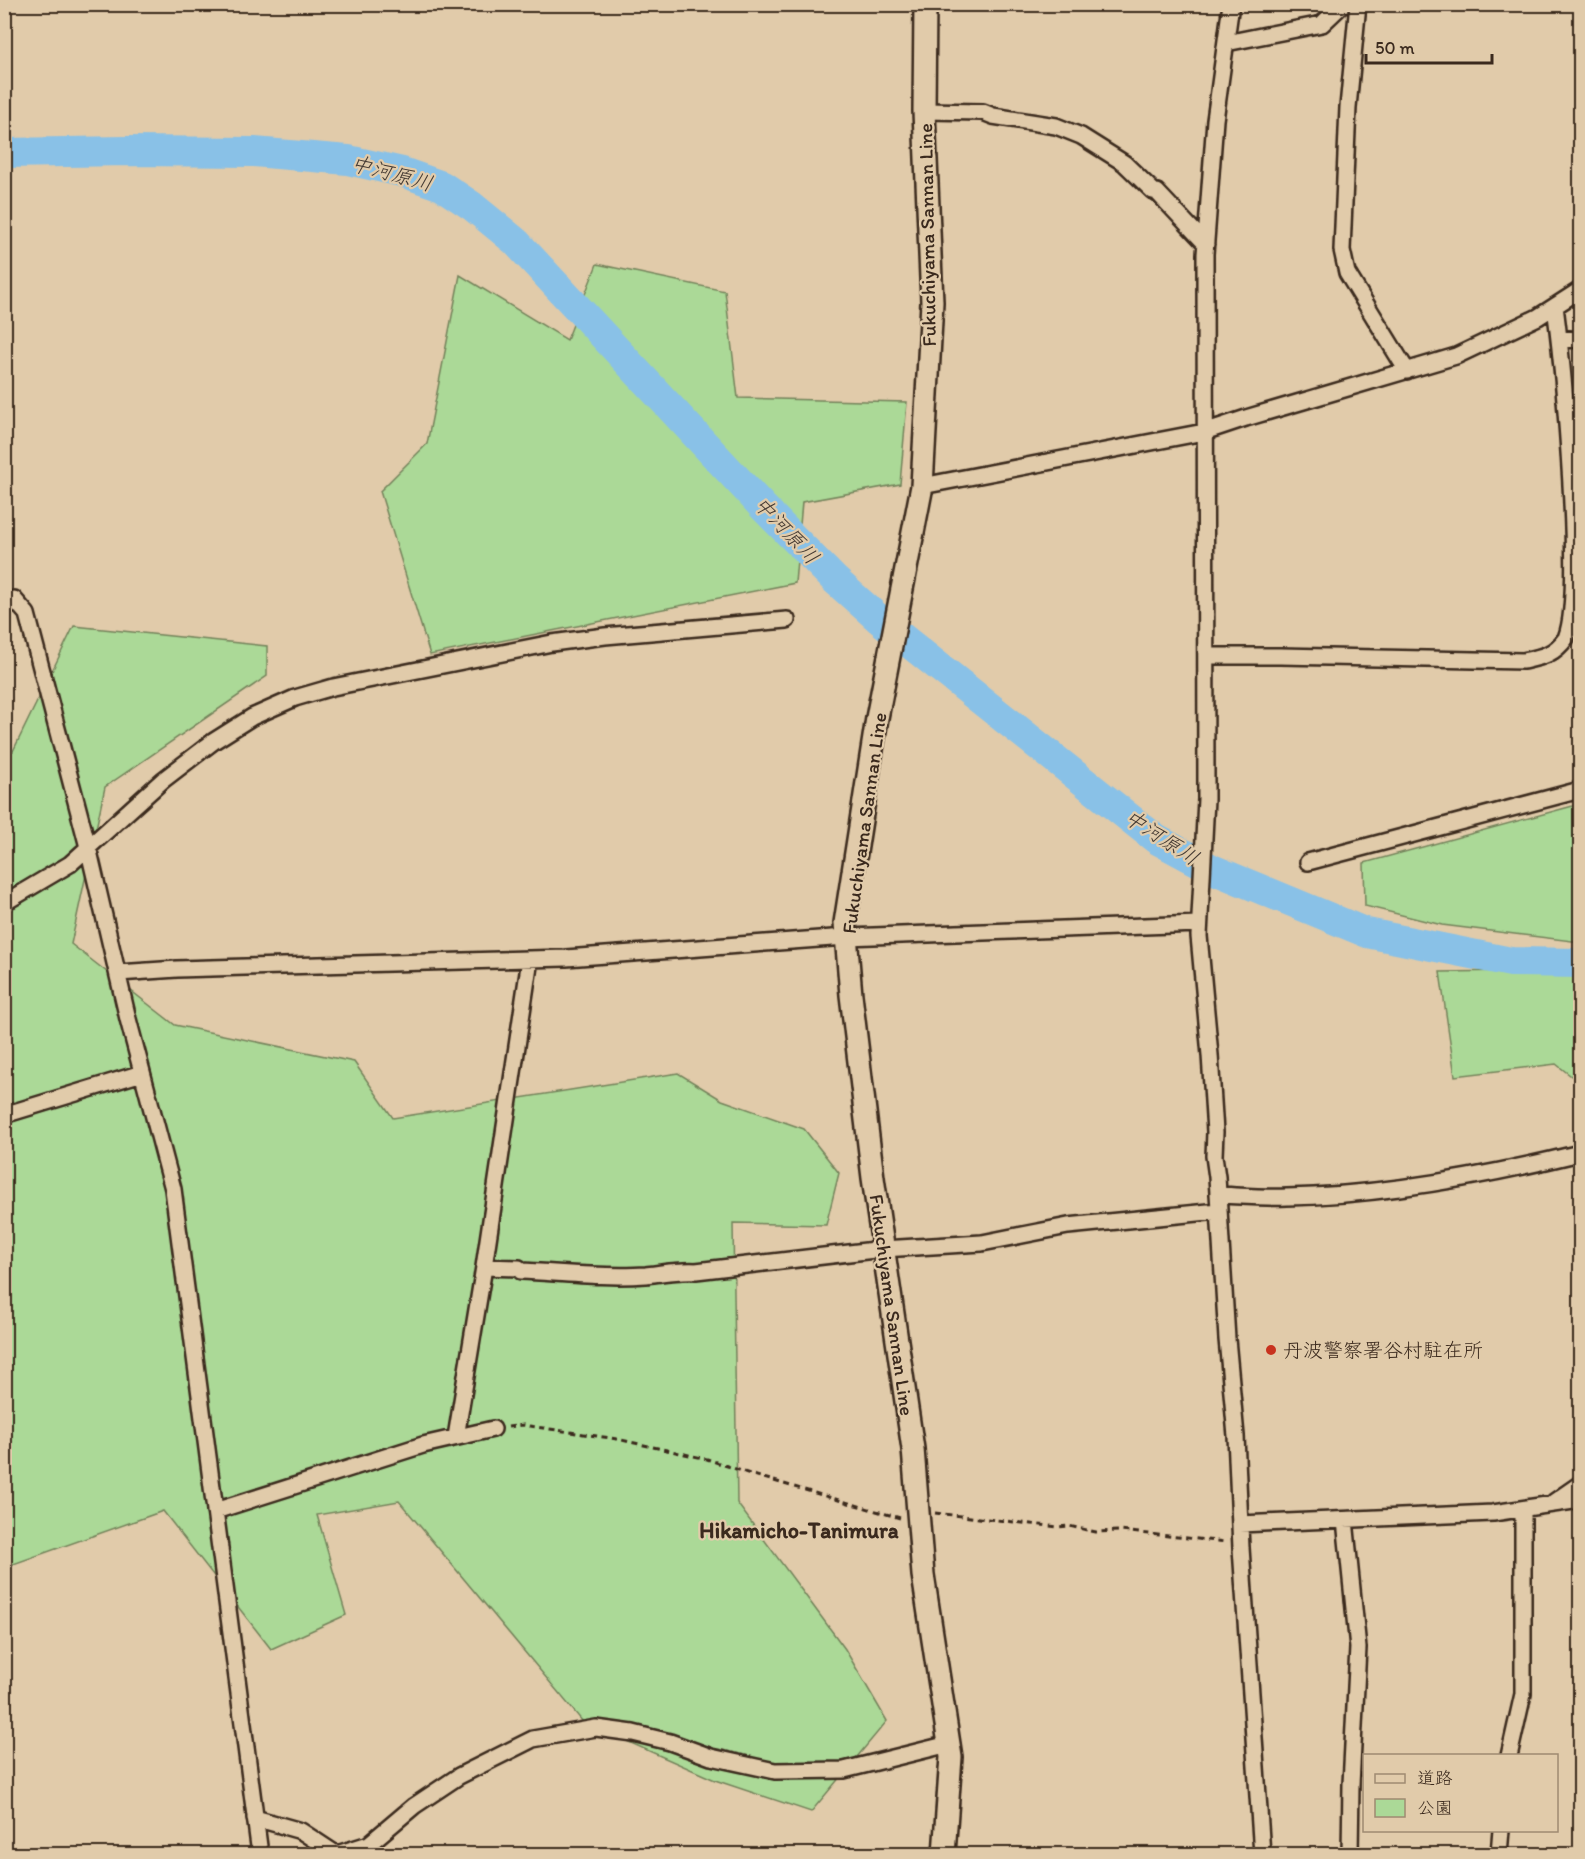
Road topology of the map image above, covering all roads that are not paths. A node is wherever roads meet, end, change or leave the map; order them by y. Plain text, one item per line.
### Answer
1 (925, 4) edge
2 (1231, 4) edge
3 (1343, 4) edge
4 (1358, 4) edge
5 (1226, 42) junction
6 (924, 111) junction
7 (1206, 244) junction
8 (1581, 290) edge
9 (1555, 306) junction
10 (1559, 338) junction
11 (1581, 340) edge
12 (1407, 371) junction
13 (1204, 432) junction
14 (922, 486) junction
15 (4, 600) edge
16 (787, 620) dead end
17 (1206, 656) junction
18 (1581, 790) edge
19 (88, 847) junction
20 (1308, 862) dead end
21 (4, 903) edge
22 (1199, 924) junction
23 (846, 937) junction
24 (530, 958) junction
25 (118, 972) junction
26 (142, 1073) junction
27 (4, 1115) edge
28 (1581, 1153) edge
29 (1218, 1195) junction
30 (1218, 1211) junction
31 (884, 1249) junction
32 (484, 1267) junction
33 (493, 1429) road end
34 (456, 1437) junction
35 (1581, 1484) edge
36 (1581, 1500) edge
37 (1550, 1505) junction
38 (1523, 1509) junction
39 (214, 1511) junction
40 (1345, 1520) junction
41 (1240, 1524) junction
42 (949, 1744) junction
43 (1509, 1754) edge
44 (255, 1818) junction
45 (1501, 1832) edge
46 (260, 1854) edge
47 (336, 1854) edge
48 (945, 1854) edge
49 (1262, 1854) edge
50 (1350, 1854) edge
51 (1499, 1854) edge

1 - 6 main road, Fukuchiyama Sannan Line
2 - 5 street
3 - 5 street
4 - 12 street
5 - 7 street
6 - 7 street
6 - 14 main road, Fukuchiyama Sannan Line
7 - 13 street
8 - 9 street
9 - 10 street
9 - 12 street
10 - 11 street
10 - 17 street
12 - 13 street
13 - 14 street
13 - 17 street
14 - 23 main road, Fukuchiyama Sannan Line
15 - 19 street
16 - 19 street
17 - 22 street
18 - 20 street
19 - 21 street
19 - 25 street
22 - 23 street
22 - 29 street
23 - 24 street
23 - 31 main road, Fukuchiyama Sannan Line
24 - 25 street
24 - 32 street
25 - 26 street
26 - 27 street
26 - 39 street
28 - 29 street
29 - 30 street
30 - 31 street
30 - 41 street
31 - 32 street
31 - 42 main road, Fukuchiyama Sannan Line
32 - 34 street
33 - 34 street
34 - 39 street
35 - 37 street
36 - 37 street
37 - 38 street
38 - 40 street
38 - 43 street
39 - 44 street
40 - 41 street
40 - 50 street
41 - 49 street
42 - 47 street
42 - 48 main road, Fukuchiyama Sannan Line
44 - 46 street
44 - 47 street
45 - 51 street

